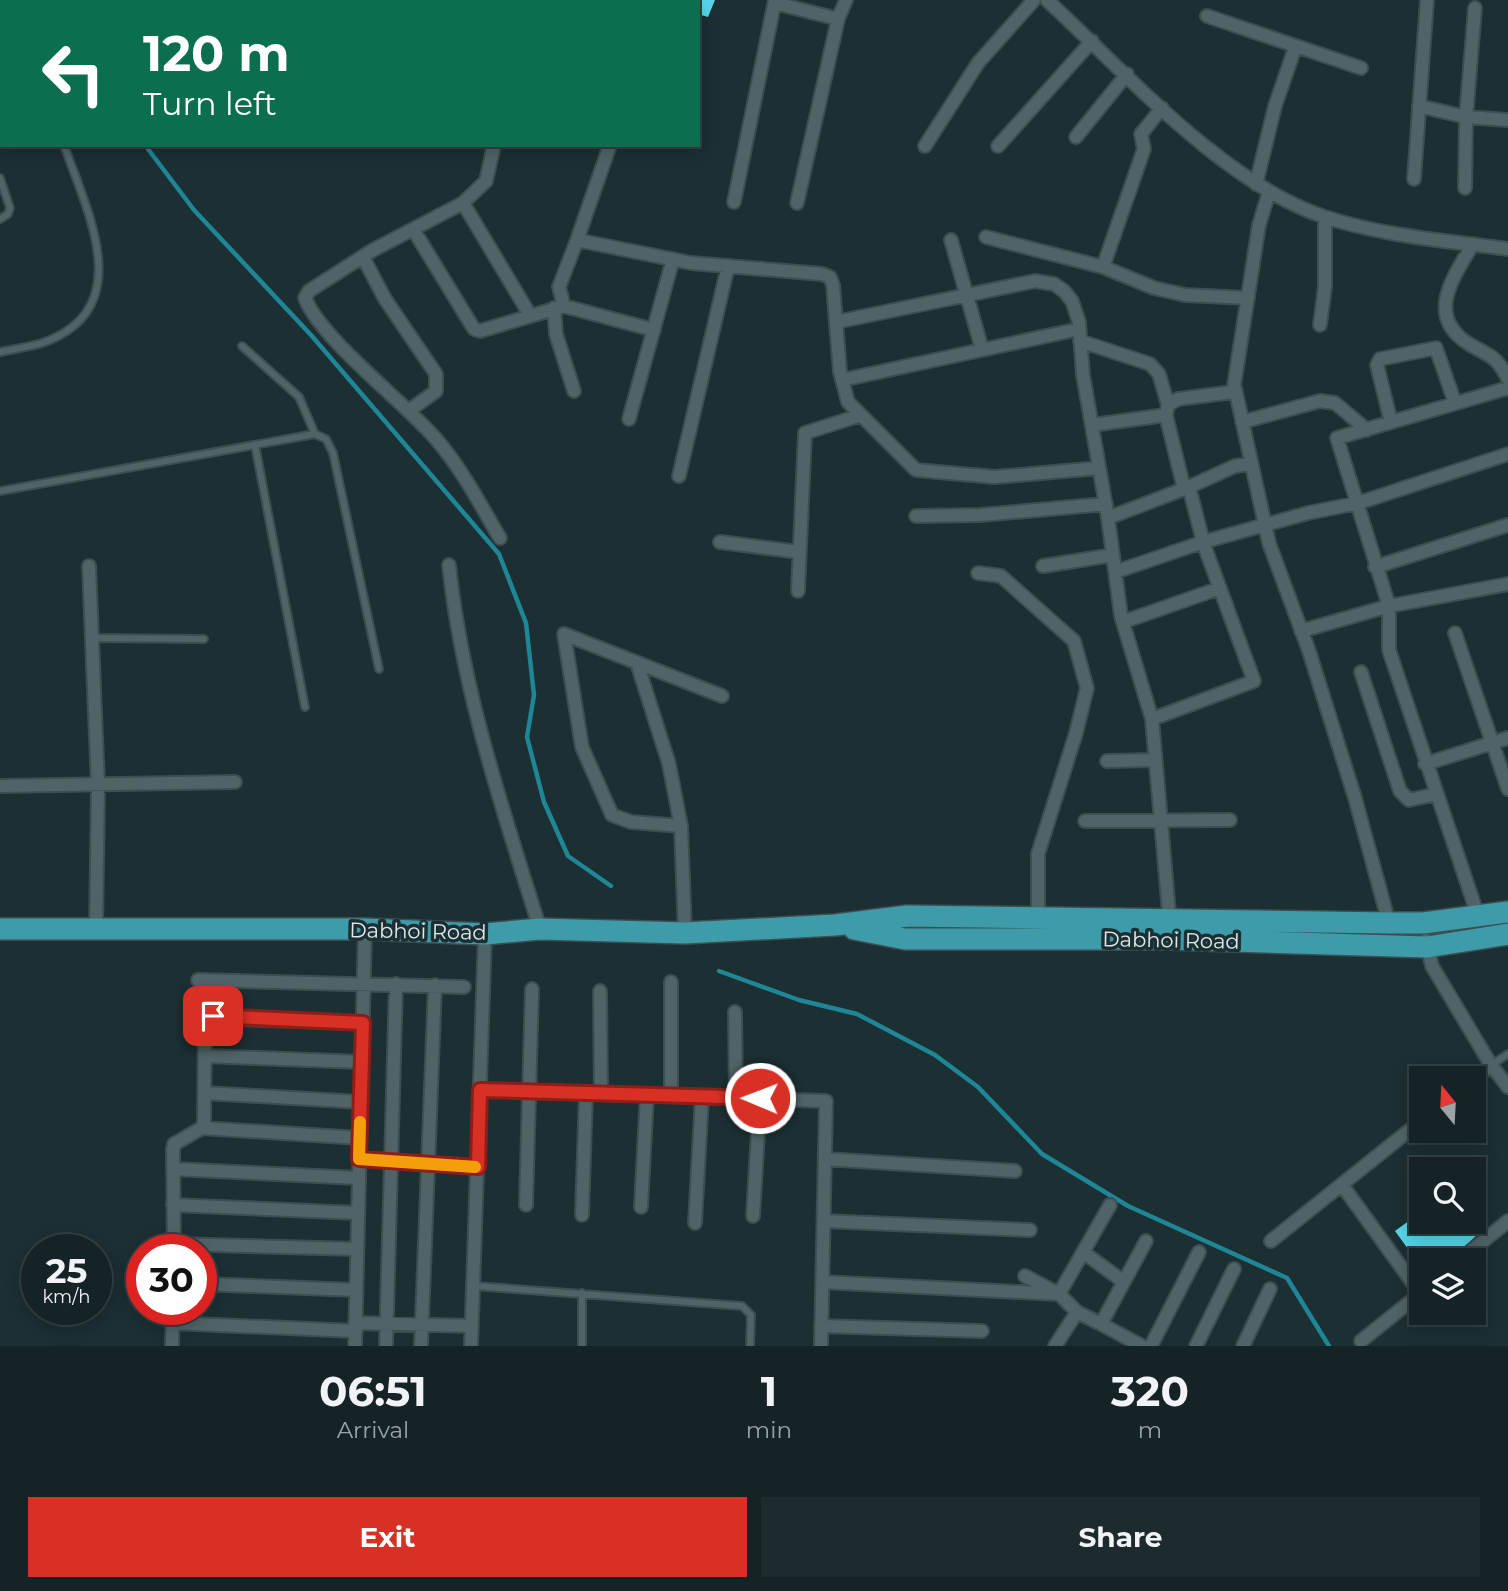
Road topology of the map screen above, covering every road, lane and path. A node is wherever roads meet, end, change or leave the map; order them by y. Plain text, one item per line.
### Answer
1 (846, 0) edge
2 (1034, 0) edge
3 (1047, 0) edge
4 (1427, 0) edge
5 (775, 1) edge
6 (1475, 8) dead end
7 (1207, 16) dead end
8 (838, 19) junction
9 (1092, 41) junction
10 (1295, 48) junction
11 (1361, 68) dead end
12 (1127, 74) junction
13 (1419, 106) junction
14 (1162, 107) junction
15 (1466, 117) junction
16 (1508, 120) edge
17 (1076, 136) dead end
18 (925, 146) dead end
19 (998, 146) dead end
20 (65, 147) edge
21 (494, 147) edge
22 (609, 147) edge
23 (0, 177) edge
24 (1414, 179) dead end
25 (1256, 184) junction
26 (1465, 188) dead end
27 (1269, 192) junction
28 (734, 202) dead end
29 (463, 203) junction
30 (797, 203) dead end
31 (1325, 217) junction
32 (0, 219) edge
33 (413, 229) junction
34 (986, 237) dead end
35 (577, 240) junction
36 (951, 240) dead end
37 (1474, 244) junction
38 (1508, 249) edge
39 (363, 257) junction
40 (673, 259) junction
41 (728, 266) junction
42 (1103, 267) junction
43 (968, 296) junction
44 (1248, 298) junction
45 (559, 307) junction
46 (530, 315) junction
47 (836, 322) junction
48 (1320, 325) dead end
49 (653, 330) junction
50 (1080, 335) junction
51 (242, 346) dead end
52 (982, 349) junction
53 (0, 352) edge
54 (1508, 379) edge
55 (842, 380) junction
56 (1508, 387) edge
57 (1235, 388) junction
58 (574, 391) dead end
59 (1455, 403) junction
60 (410, 410) junction
61 (1167, 410) junction
62 (861, 415) junction
63 (629, 419) dead end
64 (1242, 422) junction
65 (1391, 422) junction
66 (1092, 425) junction
67 (1367, 430) junction
68 (315, 434) junction
69 (255, 445) junction
70 (1508, 454) edge
71 (1251, 464) junction
72 (1100, 468) junction
73 (679, 476) dead end
74 (1186, 488) junction
75 (0, 491) edge
76 (1357, 503) junction
77 (1106, 504) junction
78 (916, 516) dead end
79 (1108, 517) junction
80 (1265, 524) junction
81 (1508, 525) edge
82 (500, 538) dead end
83 (720, 542) dead end
84 (1203, 542) junction
85 (799, 552) junction
86 (1113, 555) junction
87 (449, 565) dead end
88 (89, 566) dead end
89 (1043, 566) dead end
90 (1375, 567) junction
91 (1115, 572) junction
92 (978, 573) dead end
93 (1508, 584) edge
94 (1220, 588) junction
95 (798, 591) dead end
96 (1389, 606) junction
97 (1123, 622) junction
98 (1301, 631) junction
99 (1455, 633) dead end
100 (92, 638) junction
101 (204, 639) dead end
102 (637, 663) junction
103 (379, 669) dead end
104 (1361, 672) dead end
105 (722, 696) dead end
106 (305, 707) dead end
107 (1152, 719) junction
108 (1508, 738) edge
109 (1493, 743) junction
110 (1107, 761) dead end
111 (1155, 761) junction
112 (1425, 764) junction
113 (235, 782) dead end
114 (0, 786) edge
115 (98, 786) junction
116 (1508, 789) edge
117 (1436, 794) junction
118 (1160, 820) junction
119 (1230, 820) dead end
120 (1084, 821) dead end
121 (681, 826) junction
122 (1508, 912) edge
123 (1478, 916) junction
124 (1038, 919) junction
125 (1389, 923) junction
126 (1423, 923) junction
127 (835, 925) junction
128 (0, 929) edge
129 (365, 929) junction
130 (540, 929) junction
131 (1169, 929) junction
132 (96, 931) junction
133 (685, 933) junction
134 (485, 934) junction
135 (1508, 934) edge
136 (1427, 947) junction
137 (198, 980) dead end
138 (671, 982) dead end
139 (364, 983) junction
140 (396, 984) junction
141 (435, 985) junction
142 (464, 987) dead end
143 (532, 989) dead end
144 (600, 991) dead end
145 (735, 1012) dead end
146 (363, 1023) junction
147 (1508, 1054) edge
148 (205, 1056) junction
149 (362, 1062) junction
150 (1490, 1065) junction
151 (1486, 1068) edge
152 (1508, 1087) edge
153 (480, 1090) junction
154 (530, 1090) junction
155 (586, 1092) junction
156 (205, 1093) junction
157 (601, 1093) junction
158 (647, 1094) junction
159 (671, 1096) junction
160 (702, 1096) junction
161 (736, 1098) junction
162 (760, 1098) junction
163 (361, 1102) junction
164 (202, 1128) junction
165 (1409, 1131) edge
166 (360, 1138) junction
167 (359, 1159) junction
168 (825, 1159) junction
169 (391, 1161) junction
170 (429, 1164) junction
171 (478, 1167) junction
172 (173, 1169) junction
173 (1015, 1171) dead end
174 (359, 1178) junction
175 (1342, 1185) junction
176 (173, 1205) junction
177 (526, 1205) dead end
178 (1110, 1205) dead end
179 (641, 1207) dead end
180 (358, 1213) junction
181 (582, 1215) dead end
182 (753, 1216) dead end
183 (824, 1221) junction
184 (1508, 1221) edge
185 (695, 1223) dead end
186 (1030, 1230) dead end
187 (174, 1234) edge
188 (1146, 1241) dead end
189 (1271, 1241) dead end
190 (217, 1247) edge
191 (1475, 1248) edge
192 (357, 1249) junction
193 (1083, 1252) junction
194 (1199, 1252) dead end
195 (1234, 1269) dead end
196 (1025, 1276) dead end
197 (1409, 1277) edge
198 (822, 1282) junction
199 (1124, 1282) junction
200 (217, 1285) edge
201 (475, 1286) junction
202 (1270, 1289) dead end
203 (356, 1290) junction
204 (582, 1293) junction
205 (1059, 1294) junction
206 (1409, 1303) edge
207 (1077, 1312) junction
208 (217, 1319) edge
209 (387, 1324) junction
210 (1101, 1324) junction
211 (173, 1325) edge
212 (422, 1325) junction
213 (472, 1326) junction
214 (821, 1326) junction
215 (355, 1327) junction
216 (982, 1331) dead end
217 (1361, 1341) dead end
218 (172, 1346) edge
219 (355, 1346) edge
220 (386, 1346) edge
221 (421, 1346) edge
222 (471, 1346) edge
223 (582, 1346) edge
224 (750, 1346) edge
225 (821, 1346) edge
226 (1055, 1346) edge
227 (1142, 1346) edge
228 (1151, 1346) edge
229 (1196, 1346) edge
230 (1243, 1346) edge

1 - 8 street
2 - 18 street
3 - 9 street
4 - 13 street
5 - 8 street
5 - 28 street
6 - 15 street
7 - 10 street
8 - 30 street
9 - 12 street
9 - 19 street
10 - 11 street
10 - 25 street
12 - 14 street
12 - 17 street
13 - 15 street
13 - 24 street
14 - 25 street
14 - 42 street
15 - 16 street
15 - 26 street
20 - 53 lane
21 - 29 street
22 - 35 street
23 - 32 lane
25 - 27 street
27 - 31 street
27 - 44 street
29 - 33 street
29 - 46 street
31 - 37 street
31 - 48 street
33 - 39 street
33 - 46 street
34 - 42 street
35 - 40 street
35 - 45 street
36 - 43 street
37 - 38 street
37 - 54 street
39 - 60 street
39 - 60 street
40 - 41 street
40 - 49 street
41 - 47 street
41 - 73 street
42 - 44 street
43 - 47 street
43 - 50 street
43 - 52 street
44 - 57 street
45 - 46 street
45 - 49 street
45 - 58 street
47 - 55 street
49 - 63 street
50 - 52 street
50 - 61 street
50 - 66 street
51 - 68 lane
52 - 55 street
55 - 62 street
56 - 59 street
57 - 61 street
57 - 64 street
59 - 65 street
59 - 65 street
60 - 82 street
61 - 66 street
61 - 74 street
62 - 72 street
62 - 85 street
64 - 67 street
64 - 71 street
65 - 67 street
66 - 72 street
67 - 76 street
68 - 69 lane
68 - 103 lane
69 - 75 lane
69 - 106 lane
70 - 76 street
71 - 74 street
71 - 80 street
72 - 77 street
74 - 79 street
74 - 84 street
76 - 80 street
76 - 90 street
77 - 78 street
77 - 79 street
79 - 86 street
80 - 84 street
80 - 98 street
81 - 90 street
83 - 85 street
84 - 91 street
84 - 94 street
85 - 95 street
86 - 89 street
86 - 91 street
87 - 130 street
88 - 100 street
90 - 96 street
91 - 97 street
92 - 124 street
93 - 96 street
94 - 97 street
94 - 107 street
96 - 98 street
96 - 112 street
97 - 107 street
98 - 125 street
99 - 109 street
100 - 101 lane
100 - 115 street
102 - 105 street
102 - 121 street
102 - 121 street
104 - 117 street
107 - 111 street
108 - 109 street
109 - 112 street
109 - 116 street
110 - 111 street
111 - 118 street
112 - 117 street
113 - 115 street
114 - 115 street
115 - 132 street
117 - 123 street
118 - 119 street
118 - 120 street
118 - 131 street
121 - 133 street
122 - 123 main road, Dabhoi Road
123 - 126 main road, Dabhoi Road
124 - 127 main road, Dabhoi Road
124 - 131 main road, Dabhoi Road
125 - 126 main road, Dabhoi Road
125 - 131 main road, Dabhoi Road
126 - 136 street
127 - 131 main road, Dabhoi Road
127 - 133 main road, Dabhoi Road
128 - 132 main road, Dabhoi Road
129 - 132 main road, Dabhoi Road
129 - 134 main road, Dabhoi Road
129 - 139 street
130 - 133 main road, Dabhoi Road
130 - 134 main road, Dabhoi Road
131 - 136 main road, Dabhoi Road
134 - 153 street
135 - 136 main road, Dabhoi Road
136 - 150 street
137 - 139 street
138 - 159 street
139 - 140 street
139 - 146 street
140 - 141 street
140 - 169 street
141 - 142 street
141 - 170 street
143 - 154 street
144 - 157 street
145 - 161 street
146 - 148 street
146 - 149 street
147 - 150 lane
148 - 149 street
148 - 156 street
149 - 163 street
150 - 151 street
150 - 152 street
153 - 154 street
153 - 171 street
154 - 155 street
154 - 177 street
155 - 157 street
155 - 181 street
156 - 163 street
156 - 164 street
157 - 158 street
158 - 159 street
158 - 179 street
159 - 160 street
160 - 161 street
160 - 185 street
161 - 162 street
162 - 168 street
162 - 182 street
163 - 166 street
164 - 166 street
164 - 172 street
165 - 175 street
166 - 167 street
167 - 169 street
167 - 174 street
168 - 173 street
168 - 183 street
169 - 170 street
169 - 209 street
170 - 171 street
170 - 212 street
171 - 201 street
172 - 174 street
172 - 176 street
174 - 180 street
175 - 189 street
175 - 197 street
176 - 180 street
176 - 187 street
178 - 193 street
180 - 192 street
183 - 186 street
183 - 198 street
184 - 191 street
188 - 199 street
190 - 192 street
192 - 203 street
193 - 199 street
193 - 205 street
194 - 228 street
195 - 229 street
196 - 205 street
198 - 205 street
198 - 214 street
199 - 210 street
200 - 203 street
201 - 204 lane
201 - 213 street
202 - 230 street
203 - 215 street
204 - 223 lane
204 - 224 lane
205 - 207 street
206 - 217 street
207 - 210 street
207 - 226 street
208 - 215 street
209 - 212 street
209 - 215 street
209 - 220 street
210 - 227 street
211 - 218 street
212 - 213 street
212 - 221 street
213 - 222 street
214 - 216 street
214 - 225 street
215 - 219 street

